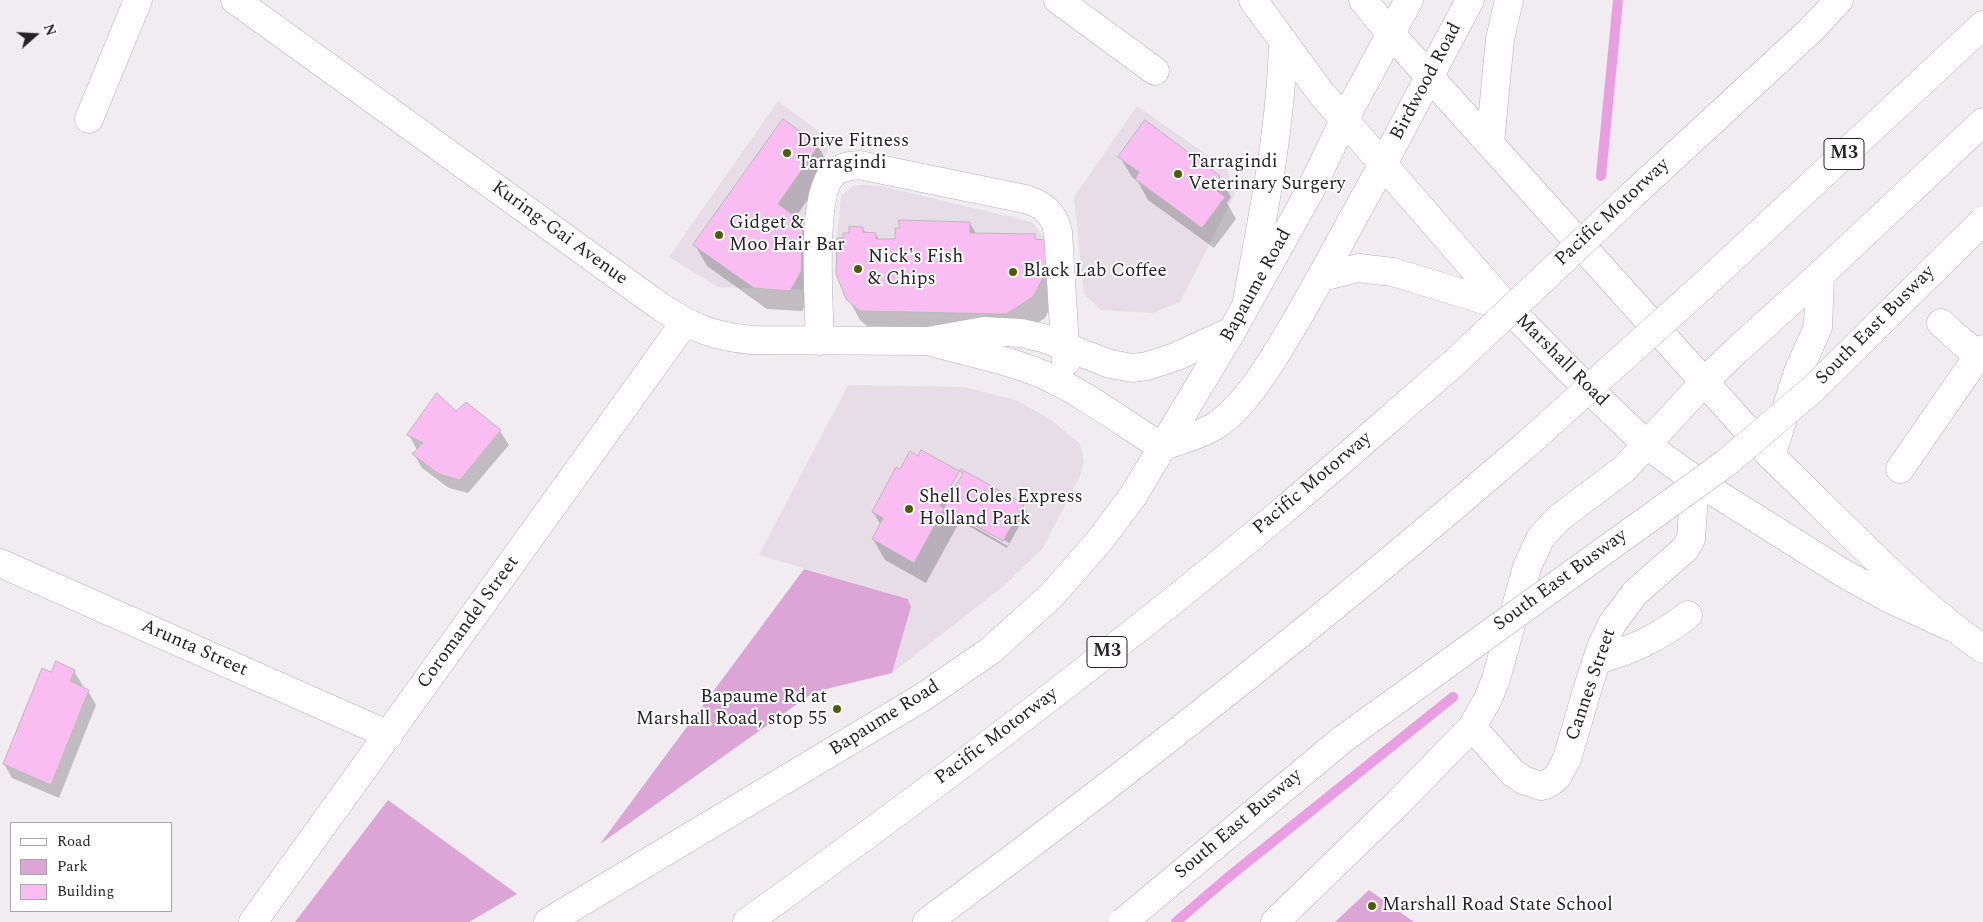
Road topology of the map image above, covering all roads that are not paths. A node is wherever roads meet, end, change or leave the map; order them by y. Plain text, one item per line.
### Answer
1 (138, 0) edge
2 (235, 0) edge
3 (1058, 0) edge
4 (1253, 0) edge
5 (1363, 0) edge
6 (1409, 0) edge
7 (1470, 0) edge
8 (1509, 0) edge
9 (1839, 0) edge
10 (1983, 25) edge
11 (1391, 34) junction
12 (1283, 42) junction
13 (1155, 71) dead end
14 (1430, 77) junction
15 (89, 119) dead end
16 (1344, 120) junction
17 (1983, 122) edge
18 (1490, 143) junction
19 (1383, 164) junction
20 (1983, 221) edge
21 (1820, 275) junction
22 (1322, 277) junction
23 (1247, 305) junction
24 (1507, 307) junction
25 (685, 322) junction
26 (1941, 323) dead end
27 (1232, 331) junction
28 (820, 341) junction
29 (928, 341) junction
30 (1065, 346) junction
31 (1980, 352) edge
32 (1705, 381) junction
33 (1067, 386) junction
34 (1647, 446) junction
35 (1162, 447) junction
36 (1771, 456) junction
37 (1900, 469) dead end
38 (1696, 480) junction
39 (0, 563) edge
40 (1688, 616) dead end
41 (1951, 627) junction
42 (1983, 649) edge
43 (1597, 660) junction
44 (1472, 727) junction
45 (389, 735) junction
46 (252, 922) edge
47 (548, 922) edge
48 (748, 922) edge
49 (927, 922) edge
50 (1123, 922) edge
51 (1275, 922) edge

1 - 15 main road
2 - 25 main road, Kuring-Gai Avenue
3 - 13 main road
4 - 12 main road, Marshall Road
5 - 11 main road, Marshall Road
6 - 11 main road
7 - 14 main road, Birdwood Road
8 - 18 main road
9 - 48 main road, Pacific Motorway / M3, bridge
10 - 49 main road, M3, bridge
11 - 14 main road, Marshall Road
11 - 16 main road
12 - 16 main road, Marshall Road
12 - 23 main road
14 - 18 main road, Marshall Road
14 - 19 main road, Birdwood Road
16 - 19 main road, Marshall Road
16 - 23 main road, Bapaume Road
17 - 21 main road
18 - 32 main road, Marshall Road
19 - 22 main road
19 - 24 main road, Marshall Road
20 - 50 main road, South East Busway, bridge
21 - 32 main road
21 - 36 main road
22 - 24 main road
22 - 35 main road
23 - 27 main road, Bapaume Road
24 - 34 main road, Marshall Road
25 - 28 main road, Kuring-Gai Avenue
25 - 45 main road, Coromandel Street
26 - 31 main road
27 - 30 main road, Kuring-Gai Avenue
27 - 35 main road, Bapaume Road
28 - 29 main road, Kuring-Gai Avenue
28 - 30 main road
29 - 30 main road, Kuring-Gai Avenue
29 - 33 main road, Kuring-Gai Avenue
30 - 33 main road
31 - 37 main road
32 - 34 main road
32 - 36 main road, Marshall Road
33 - 35 main road, Kuring-Gai Avenue
34 - 38 main road, Marshall Road
34 - 44 main road
35 - 47 main road, Bapaume Road
36 - 41 main road, Marshall Road
38 - 41 main road, Marshall Road
38 - 43 main road, Cannes Street
39 - 45 main road, Arunta Street
40 - 43 main road
41 - 42 main road, Marshall Road
43 - 44 main road, Cannes Street
44 - 51 main road
45 - 46 main road, Coromandel Street

